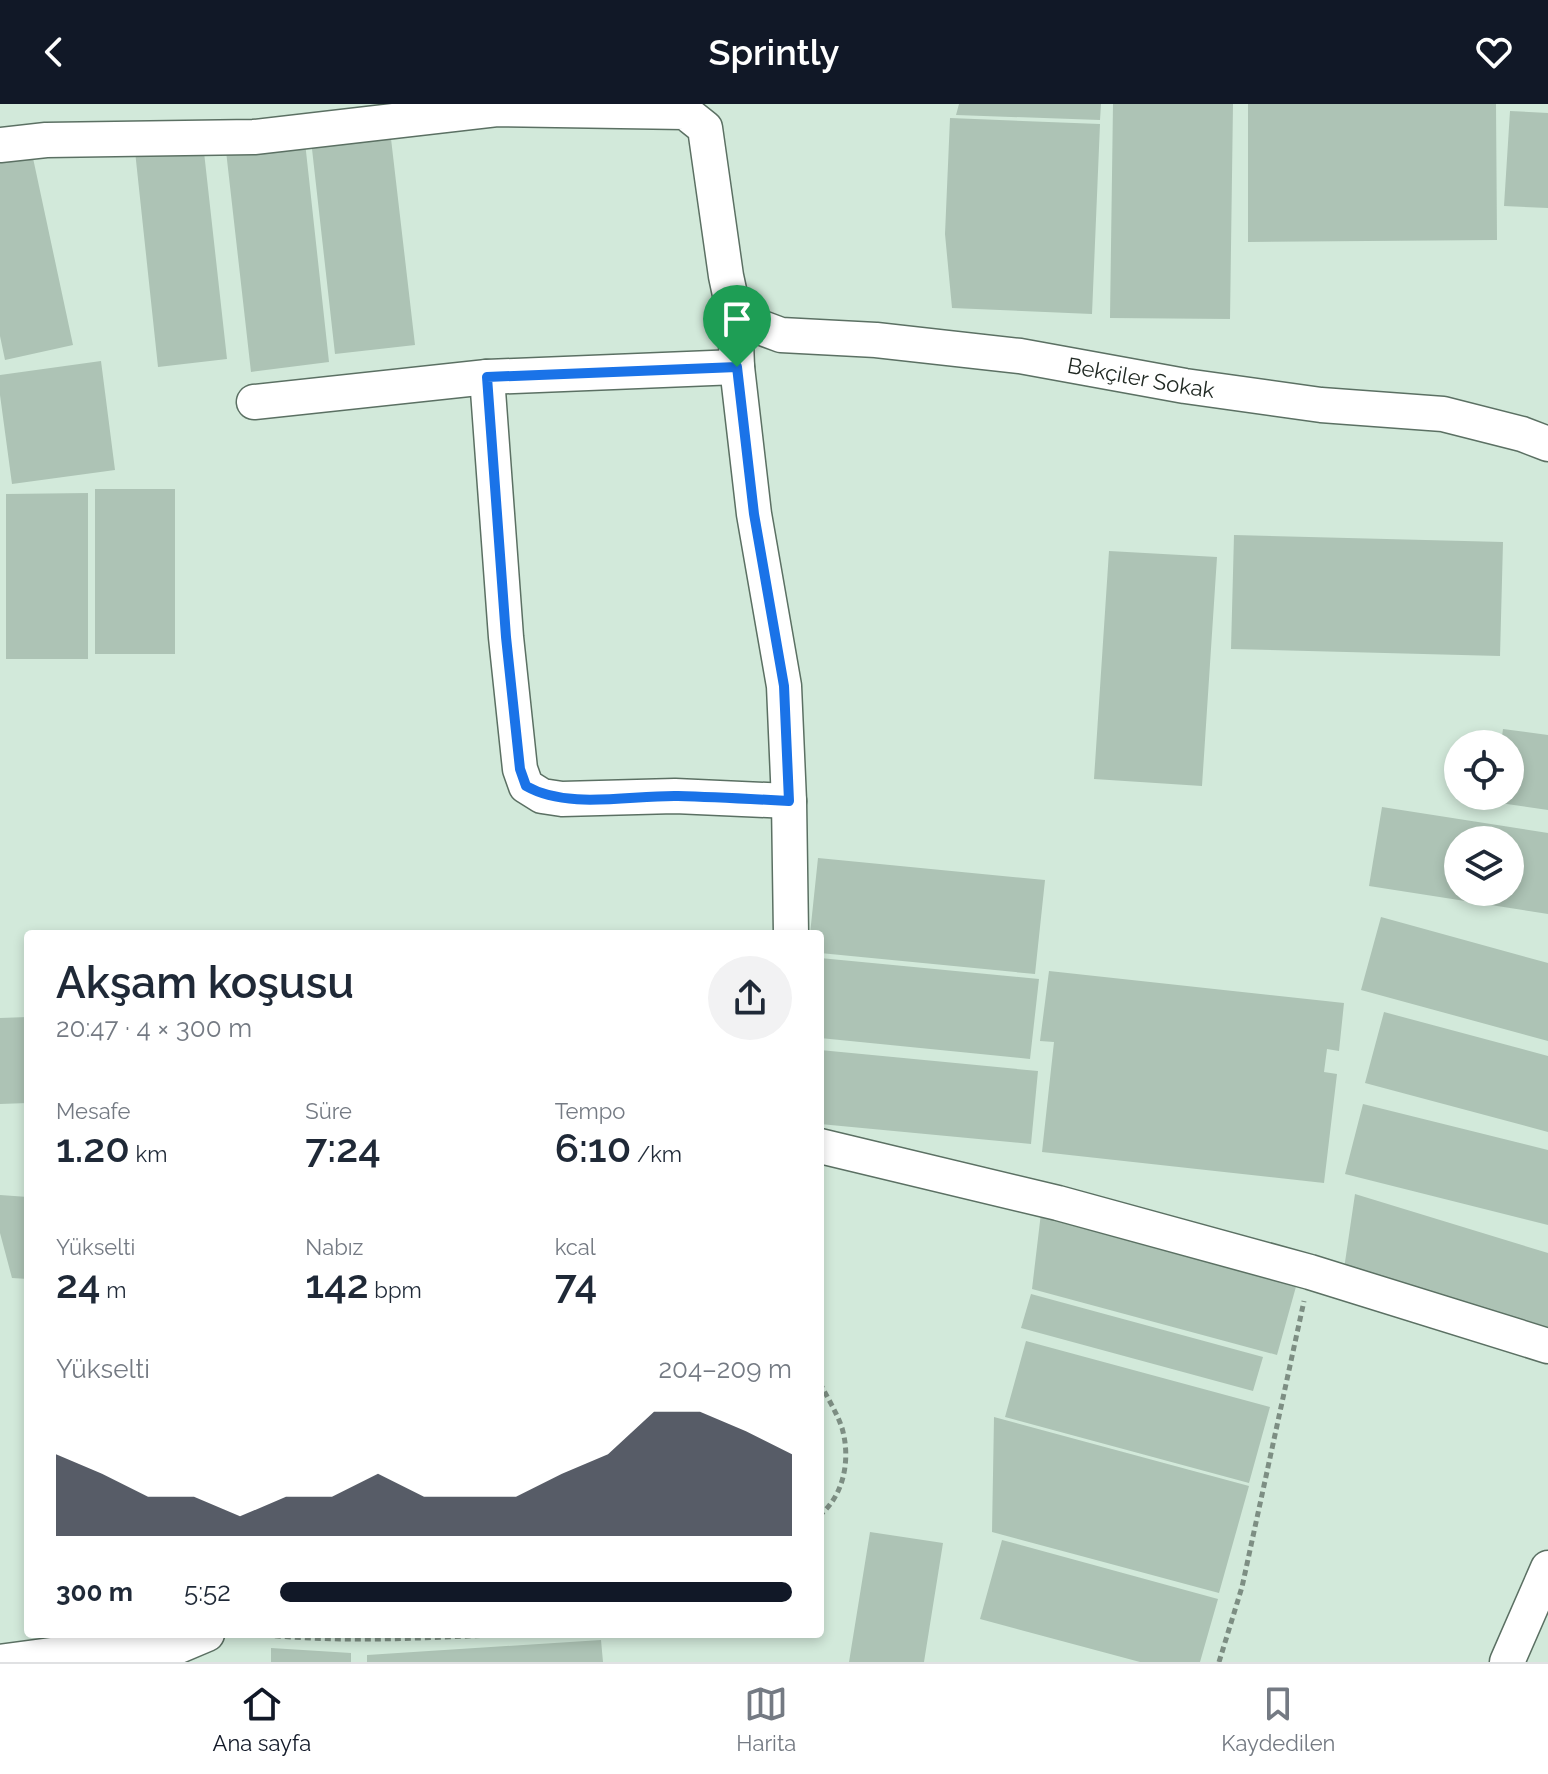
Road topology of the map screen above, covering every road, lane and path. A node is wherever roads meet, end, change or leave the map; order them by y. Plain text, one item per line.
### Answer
1 (0, 145) edge
2 (735, 318) junction
3 (737, 367) junction
4 (487, 377) junction
5 (254, 402) dead end
6 (1548, 444) edge
7 (789, 801) junction
8 (791, 930) edge
9 (824, 1147) edge
10 (1310, 1272) junction
11 (1548, 1346) edge
12 (824, 1392) edge
13 (824, 1512) edge
14 (1548, 1568) edge
15 (198, 1638) edge
16 (292, 1638) edge
17 (415, 1638) edge
18 (0, 1662) edge
19 (1219, 1662) edge
20 (1507, 1662) edge

1 - 2 street
2 - 3 street
2 - 6 street, Bekçiler Sokak
3 - 4 street
3 - 7 street
4 - 5 street
4 - 7 street
7 - 8 street
9 - 10 street
10 - 11 street
10 - 19 path
12 - 13 path
14 - 20 street
15 - 18 street
16 - 17 path

